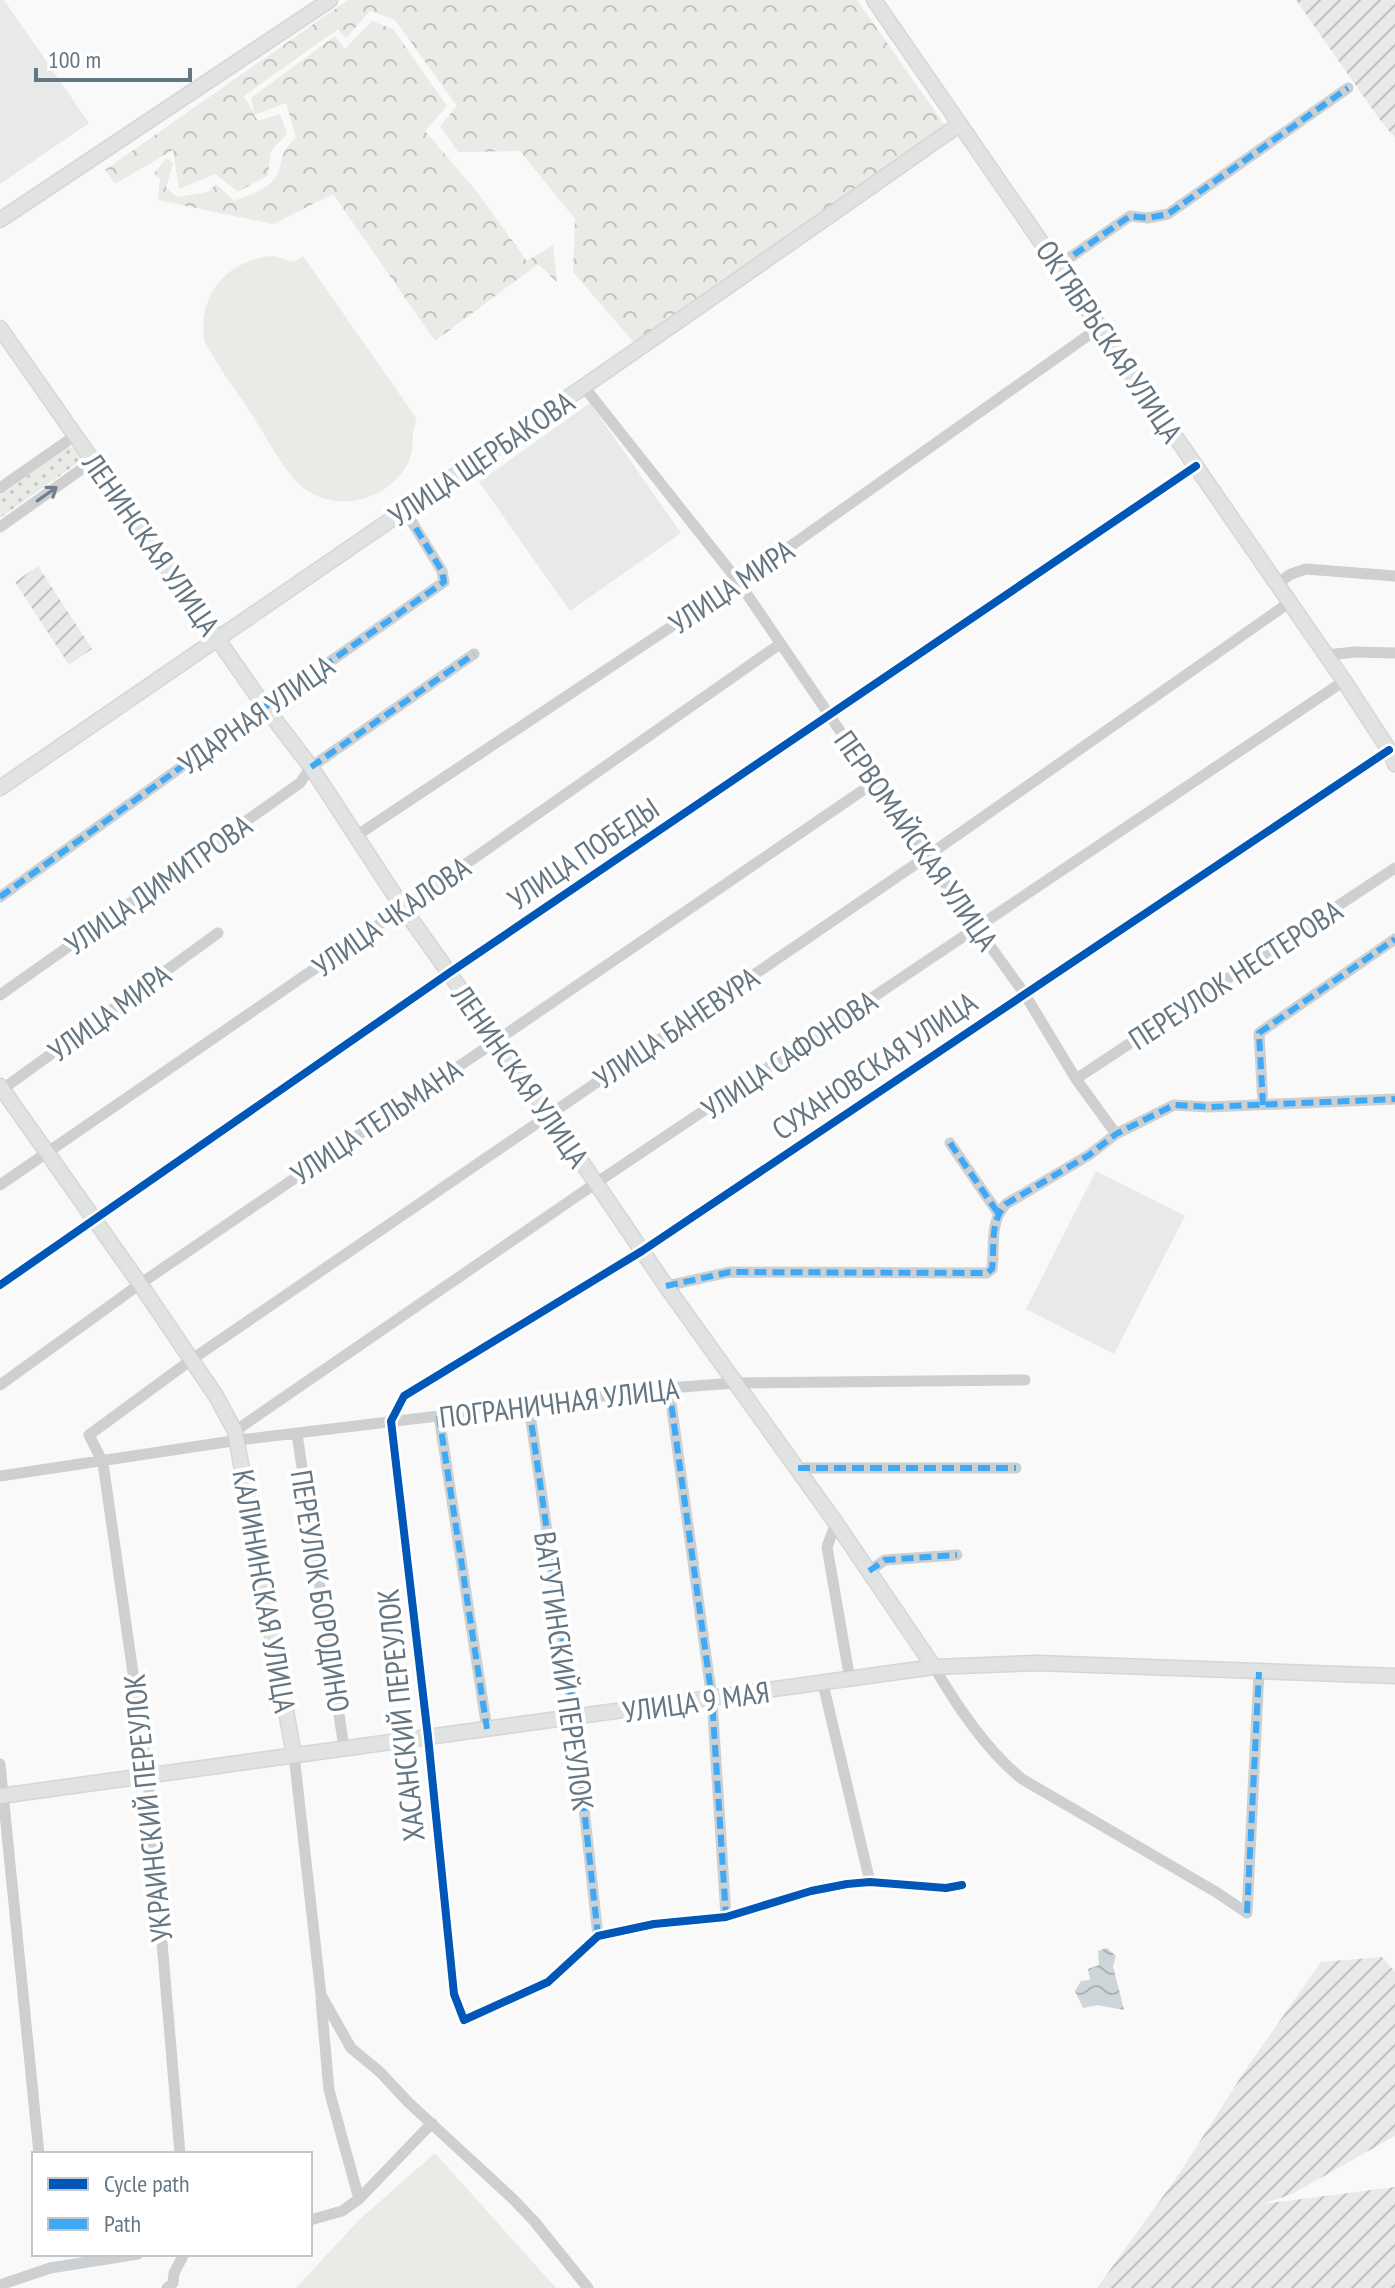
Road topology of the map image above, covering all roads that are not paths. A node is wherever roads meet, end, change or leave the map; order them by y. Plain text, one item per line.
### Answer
1 (330, 0) edge
2 (874, 0) edge
3 (1348, 88) dead end
4 (960, 124) junction
5 (0, 220) edge
6 (1059, 265) junction
7 (1100, 327) junction
8 (0, 328) edge
9 (585, 388) junction
10 (76, 435) junction
11 (93, 461) junction
12 (1196, 466) junction
13 (0, 488) edge
14 (404, 509) junction
15 (0, 527) edge
16 (1395, 576) edge
17 (738, 581) junction
18 (1277, 584) junction
19 (1290, 602) junction
20 (218, 639) junction
21 (780, 644) junction
22 (1395, 653) edge
23 (474, 654) dead end
24 (1325, 655) junction
25 (1344, 681) junction
26 (265, 707) junction
27 (829, 715) junction
28 (1393, 758) edge
29 (311, 767) junction
30 (875, 782) junction
31 (0, 788) edge
32 (356, 836) junction
33 (926, 857) junction
34 (1395, 868) edge
35 (0, 897) edge
36 (403, 908) junction
37 (979, 927) junction
38 (218, 933) dead end
39 (1395, 939) edge
40 (449, 973) junction
41 (1024, 993) junction
42 (0, 995) edge
43 (496, 1039) junction
44 (1076, 1079) junction
45 (1, 1089) edge
46 (1395, 1099) edge
47 (1263, 1105) junction
48 (549, 1114) junction
49 (1116, 1134) junction
50 (950, 1143) dead end
51 (47, 1152) junction
52 (596, 1183) junction
53 (0, 1185) edge
54 (998, 1213) junction
55 (94, 1221) junction
56 (642, 1251) junction
57 (140, 1284) junction
58 (0, 1285) edge
59 (666, 1286) junction
60 (191, 1360) junction
61 (1025, 1380) dead end
62 (735, 1383) junction
63 (0, 1385) edge
64 (669, 1388) junction
65 (529, 1407) junction
66 (439, 1416) junction
67 (391, 1421) junction
68 (297, 1434) junction
69 (237, 1436) junction
70 (103, 1463) junction
71 (798, 1468) junction
72 (1016, 1468) dead end
73 (0, 1476) edge
74 (836, 1523) junction
75 (957, 1555) dead end
76 (869, 1571) junction
77 (934, 1667) junction
78 (1259, 1672) junction
79 (1395, 1676) edge
80 (850, 1680) junction
81 (823, 1684) junction
82 (712, 1699) junction
83 (574, 1717) junction
84 (487, 1729) junction
85 (428, 1737) junction
86 (344, 1748) junction
87 (294, 1755) junction
88 (0, 1764) edge
89 (148, 1778) junction
90 (2, 1796) edge
91 (870, 1882) junction
92 (962, 1885) dead end
93 (726, 1917) junction
94 (598, 1936) junction
95 (321, 1995) junction
96 (432, 2123) junction
97 (39, 2152) edge
98 (180, 2152) edge
99 (359, 2199) junction
100 (312, 2219) edge
101 (49, 2256) edge
102 (125, 2256) edge
103 (183, 2256) edge
104 (50, 2268) junction
105 (0, 2285) edge
106 (173, 2286) edge
107 (588, 2288) edge

1 - 5 main road
2 - 4 main road, ОКТЯБРЬСКАЯ УЛИЦА
3 - 6 street
4 - 6 main road, ОКТЯБРЬСКАЯ УЛИЦА
4 - 9 main road, УЛИЦА ЩЕРБАКОВА
6 - 7 main road, ОКТЯБРЬСКАЯ УЛИЦА
7 - 12 main road, ОКТЯБРЬСКАЯ УЛИЦА
7 - 17 street, УЛИЦА МИРА
8 - 10 main road, ЛЕНИНСКАЯ УЛИЦА
9 - 14 main road, УЛИЦА ЩЕРБАКОВА
9 - 17 street, ПЕРВОМАЙСКАЯ УЛИЦА
10 - 11 main road, ЛЕНИНСКАЯ УЛИЦА
10 - 13 street
15 -> 11 street
11 - 20 main road, ЛЕНИНСКАЯ УЛИЦА
12 - 18 main road, ОКТЯБРЬСКАЯ УЛИЦА
12 - 27 street, УЛИЦА ПОБЕДЫ
14 - 20 main road, УЛИЦА ЩЕРБАКОВА
14 - 26 street, УДАРНАЯ УЛИЦА
16 - 18 street
17 - 21 street, ПЕРВОМАЙСКАЯ УЛИЦА
17 - 32 street, УЛИЦА МИРА
18 - 19 main road, ОКТЯБРЬСКАЯ УЛИЦА
19 - 24 main road, ОКТЯБРЬСКАЯ УЛИЦА
19 - 33 street, УЛИЦА БАНЕВУРА
20 - 26 main road, ЛЕНИНСКАЯ УЛИЦА
20 - 31 main road, УЛИЦА ЩЕРБАКОВА
21 - 27 street, ПЕРВОМАЙСКАЯ УЛИЦА
21 - 36 street, УЛИЦА ЧКАЛОВА
22 - 24 street
23 - 29 street, УЛИЦА ДИМИТРОВА
24 - 25 main road, ОКТЯБРЬСКАЯ УЛИЦА
25 - 28 main road, ОКТЯБРЬСКАЯ УЛИЦА
25 - 37 street, УЛИЦА САФОНОВА
26 - 29 main road, ЛЕНИНСКАЯ УЛИЦА
26 - 35 street, УДАРНАЯ УЛИЦА
27 - 30 street, ПЕРВОМАЙСКАЯ УЛИЦА
27 - 40 street, УЛИЦА ПОБЕДЫ
28 - 41 street, СУХАНОВСКАЯ УЛИЦА
29 - 32 main road, ЛЕНИНСКАЯ УЛИЦА
29 - 42 street, УЛИЦА ДИМИТРОВА
30 - 33 street, ПЕРВОМАЙСКАЯ УЛИЦА
30 - 43 street, УЛИЦА ТЕЛЬМАНА
32 - 36 main road, ЛЕНИНСКАЯ УЛИЦА
33 - 37 street, ПЕРВОМАЙСКАЯ УЛИЦА
33 - 48 street, УЛИЦА БАНЕВУРА
34 - 44 street, ПЕРЕУЛОК НЕСТЕРОВА
36 - 40 main road, ЛЕНИНСКАЯ УЛИЦА
36 - 51 street, УЛИЦА ЧКАЛОВА
37 - 41 street, ПЕРВОМАЙСКАЯ УЛИЦА
37 - 52 street, УЛИЦА САФОНОВА
38 - 45 street, УЛИЦА МИРА
39 - 47 street
40 - 43 main road, ЛЕНИНСКАЯ УЛИЦА
40 - 55 street, УЛИЦА ПОБЕДЫ
41 - 44 street, ПЕРВОМАЙСКАЯ УЛИЦА
41 - 56 street, СУХАНОВСКАЯ УЛИЦА
43 - 48 main road, ЛЕНИНСКАЯ УЛИЦА
43 - 57 street, УЛИЦА ТЕЛЬМАНА
44 - 49 street, ПЕРВОМАЙСКАЯ УЛИЦА
45 - 51 main road, КАЛИНИНСКАЯ УЛИЦА
46 - 47 street
47 - 49 street
48 - 52 main road, ЛЕНИНСКАЯ УЛИЦА
48 - 60 street, УЛИЦА БАНЕВУРА
49 - 54 street
50 - 54 street
51 - 53 street, УЛИЦА ЧКАЛОВА
51 - 55 main road, КАЛИНИНСКАЯ УЛИЦА
52 - 56 main road, ЛЕНИНСКАЯ УЛИЦА
52 - 69 street, УЛИЦА САФОНОВА
54 - 59 street
55 - 57 main road, КАЛИНИНСКАЯ УЛИЦА
55 - 58 street, УЛИЦА ПОБЕДЫ
56 - 59 main road, ЛЕНИНСКАЯ УЛИЦА
56 - 67 street, СУХАНОВСКАЯ УЛИЦА
57 - 60 main road, КАЛИНИНСКАЯ УЛИЦА
57 - 63 street, УЛИЦА ТЕЛЬМАНА
59 - 62 main road, ЛЕНИНСКАЯ УЛИЦА
60 - 69 main road, КАЛИНИНСКАЯ УЛИЦА
60 - 70 street, УЛИЦА БАНЕВУРА
61 - 62 street, ПОГРАНИЧНАЯ УЛИЦА
62 - 64 street, ПОГРАНИЧНАЯ УЛИЦА
62 - 71 main road, ЛЕНИНСКАЯ УЛИЦА
64 - 65 street, ПОГРАНИЧНАЯ УЛИЦА
64 - 82 street
65 - 66 street, ПОГРАНИЧНАЯ УЛИЦА
65 - 83 street, ВАТУТИНСКИЙ ПЕРЕУЛОК
66 - 67 street, ПОГРАНИЧНАЯ УЛИЦА
66 - 84 street
67 - 68 street, ПОГРАНИЧНАЯ УЛИЦА
67 - 85 street, ХАСАНСКИЙ ПЕРЕУЛОК
68 - 69 street, ПОГРАНИЧНАЯ УЛИЦА
68 - 86 street, ПЕРЕУЛОК БОРОДИНО
69 - 70 street, ПОГРАНИЧНАЯ УЛИЦА
69 - 87 main road, КАЛИНИНСКАЯ УЛИЦА
70 - 73 street, ПОГРАНИЧНАЯ УЛИЦА
70 - 89 street, УКРАИНСКИЙ ПЕРЕУЛОК
71 - 72 street
71 - 74 main road, ЛЕНИНСКАЯ УЛИЦА
74 - 76 main road, ЛЕНИНСКАЯ УЛИЦА
74 - 80 street
75 - 76 street
76 - 77 main road, ЛЕНИНСКАЯ УЛИЦА
77 - 78 main road, УЛИЦА 9 МАЯ
77 - 78 street
77 - 80 main road, УЛИЦА 9 МАЯ
78 - 79 main road, УЛИЦА 9 МАЯ
80 - 81 main road, УЛИЦА 9 МАЯ
81 - 82 main road, УЛИЦА 9 МАЯ
81 - 91 street
82 - 83 main road, УЛИЦА 9 МАЯ
82 - 93 street
83 - 84 main road, УЛИЦА 9 МАЯ
83 - 94 street, ВАТУТИНСКИЙ ПЕРЕУЛОК
84 - 85 main road, УЛИЦА 9 МАЯ
85 - 86 main road, УЛИЦА 9 МАЯ
85 - 94 street, ХАСАНСКИЙ ПЕРЕУЛОК
86 - 87 main road, УЛИЦА 9 МАЯ
87 - 89 main road, УЛИЦА 9 МАЯ
87 - 95 street, КАЛИНИНСКАЯ УЛИЦА
88 - 90 street
89 - 90 main road, УЛИЦА 9 МАЯ
89 - 98 street, УКРАИНСКИЙ ПЕРЕУЛОК
90 - 97 street
91 - 92 street
91 - 93 street
93 - 94 street
95 - 96 street, КАЛИНИНСКАЯ УЛИЦА
95 - 99 street
96 - 99 street
96 - 107 street, КАЛИНИНСКАЯ УЛИЦА
99 - 100 street
101 - 104 street
102 - 104 street
103 - 106 street
104 - 105 street

